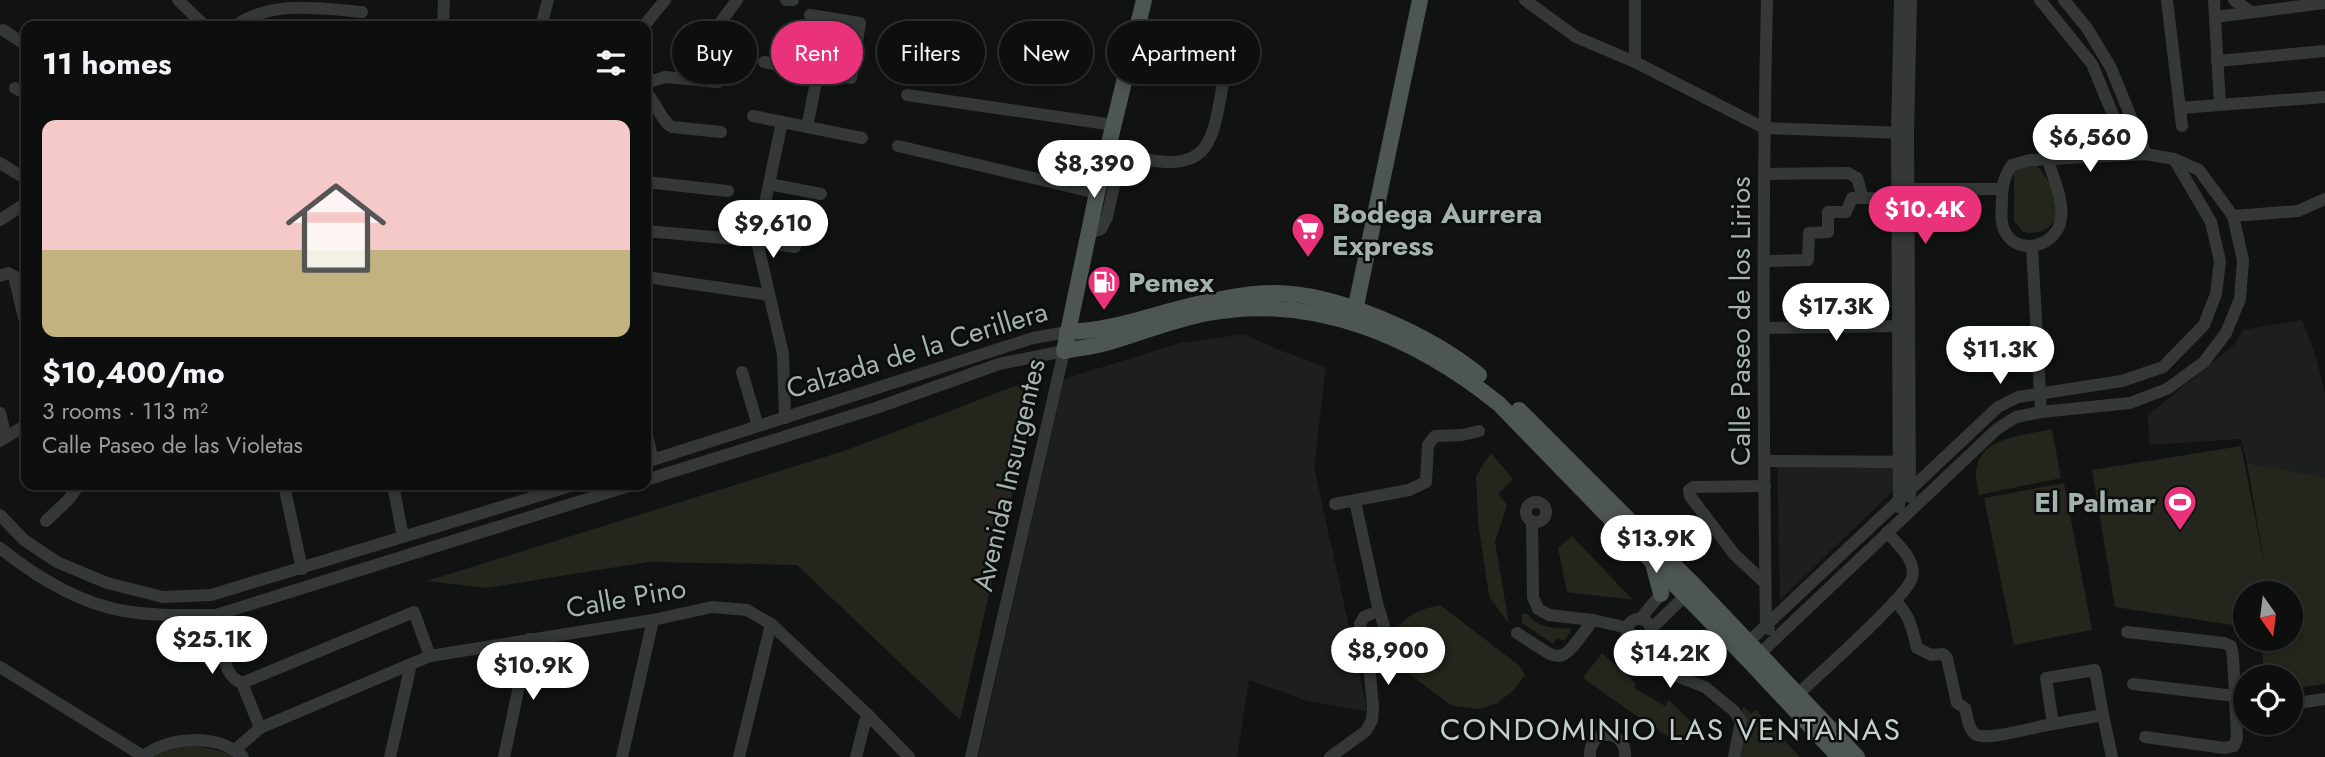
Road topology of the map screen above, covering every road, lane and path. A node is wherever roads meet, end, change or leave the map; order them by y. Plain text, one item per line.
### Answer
1 (444, 0) edge
2 (548, 0) edge
3 (665, 0) edge
4 (737, 0) edge
5 (786, 0) edge
6 (793, 0) edge
7 (1144, 0) edge
8 (1420, 0) edge
9 (1525, 0) edge
10 (1635, 0) edge
11 (1767, 0) edge
12 (1900, 0) edge
13 (1912, 0) edge
14 (2040, 0) edge
15 (2064, 0) edge
16 (2167, 0) edge
17 (2214, 0) edge
18 (2234, 0) edge
19 (2325, 1) edge
20 (183, 2) edge
21 (330, 5) edge
22 (362, 12) dead end
23 (2251, 12) junction
24 (810, 15) dead end
25 (2215, 17) junction
26 (200, 21) edge
27 (241, 21) edge
28 (443, 21) edge
29 (542, 21) edge
30 (648, 21) edge
31 (721, 21) edge
32 (848, 21) edge
33 (3, 30) dead end
34 (21, 41) edge
35 (2325, 51) edge
36 (2217, 61) junction
37 (764, 62) dead end
38 (1635, 62) junction
39 (771, 63) edge
40 (672, 78) edge
41 (651, 81) edge
42 (816, 84) edge
43 (1223, 84) dead end
44 (907, 95) dead end
45 (2325, 97) edge
46 (651, 99) edge
47 (2220, 105) junction
48 (2180, 108) junction
49 (753, 116) dead end
50 (782, 122) junction
51 (1114, 125) junction
52 (2182, 126) dead end
53 (807, 127) junction
54 (1764, 128) junction
55 (721, 132) dead end
56 (1903, 133) junction
57 (862, 138) dead end
58 (898, 146) dead end
59 (2129, 154) junction
60 (2146, 154) junction
61 (1107, 159) junction
62 (2174, 159) junction
63 (2048, 160) junction
64 (0, 163) edge
65 (1764, 174) junction
66 (21, 177) edge
67 (651, 183) edge
68 (769, 184) junction
69 (1908, 189) junction
70 (2002, 190) junction
71 (728, 191) dead end
72 (1097, 193) junction
73 (821, 194) dead end
74 (1863, 198) junction
75 (1897, 199) junction
76 (2325, 199) edge
77 (21, 206) edge
78 (2233, 216) junction
79 (0, 220) edge
80 (651, 231) edge
81 (1089, 233) junction
82 (757, 241) junction
83 (2032, 246) junction
84 (795, 247) dead end
85 (1764, 261) junction
86 (4, 274) edge
87 (651, 278) edge
88 (769, 295) junction
89 (21, 305) edge
90 (1354, 316) junction
91 (1903, 326) junction
92 (1765, 328) junction
93 (1067, 332) junction
94 (1401, 334) junction
95 (1064, 351) junction
96 (742, 372) dead end
97 (2040, 392) junction
98 (2041, 412) junction
99 (0, 413) edge
100 (785, 418) junction
101 (758, 426) junction
102 (21, 428) edge
103 (1479, 431) dead end
104 (3, 439) edge
105 (651, 460) edge
106 (1765, 461) junction
107 (1897, 462) junction
108 (651, 479) edge
109 (1765, 486) junction
110 (67, 490) edge
111 (75, 490) edge
112 (285, 490) edge
113 (394, 490) edge
114 (558, 490) edge
115 (616, 490) edge
116 (1909, 492) junction
117 (69, 499) junction
118 (1355, 501) junction
119 (1899, 501) junction
120 (1335, 504) dead end
121 (1911, 510) junction
122 (0, 515) edge
123 (1900, 520) junction
124 (46, 521) dead end
125 (1532, 521) dead end
126 (1887, 532) junction
127 (403, 537) junction
128 (0, 548) edge
129 (302, 569) junction
130 (1671, 583) junction
131 (1765, 583) junction
132 (1690, 592) junction
133 (1895, 601) junction
134 (1377, 612) junction
135 (1640, 619) junction
136 (653, 620) junction
137 (1593, 620) junction
138 (771, 624) junction
139 (1766, 626) junction
140 (1628, 628) junction
141 (1651, 629) junction
142 (2127, 632) dead end
143 (1517, 634) dead end
144 (1369, 636) junction
145 (1777, 637) junction
146 (220, 639) dead end
147 (529, 639) junction
148 (1644, 642) junction
149 (1749, 652) junction
150 (430, 656) junction
151 (411, 664) junction
152 (0, 667) edge
153 (2233, 671) edge
154 (242, 683) junction
155 (2133, 684) dead end
156 (1798, 694) junction
157 (2233, 696) edge
158 (2325, 699) edge
159 (2303, 703) edge
160 (867, 714) junction
161 (2103, 715) junction
162 (2053, 723) junction
163 (260, 728) junction
164 (2237, 735) edge
165 (2145, 737) dead end
166 (239, 753) edge
167 (142, 756) edge
168 (390, 757) edge
169 (504, 757) edge
170 (622, 757) edge
171 (739, 757) edge
172 (856, 757) edge
173 (909, 757) edge
174 (971, 757) edge
175 (1330, 757) edge
176 (1590, 757) edge
177 (1625, 757) edge
178 (1734, 757) edge
179 (1839, 757) edge
180 (1857, 757) edge
181 (2112, 757) edge

1 - 28 street
2 - 29 street
3 - 30 street
4 - 31 street
5 - 6 street
7 - 51 main road, Avenida Insurgentes
8 - 90 main road
9 - 38 street
10 - 38 street
11 - 54 street, Calle Paseo de los Lirios
12 - 56 street
13 - 56 street
14 - 59 street
15 - 60 street
16 - 48 street
17 - 25 street
18 - 23 street
19 - 23 street
20 - 26 street
21 - 22 street
21 - 27 street
23 - 25 street
24 - 32 street
25 - 36 street
33 - 34 street
35 - 36 street
36 - 47 street
37 - 39 street
38 - 54 street
40 - 41 street
42 - 53 street
43 - 61 street
44 - 51 street
45 - 47 street
46 - 55 street
47 - 48 street
48 - 52 street
49 - 50 street
50 - 53 street
50 - 68 street
51 - 61 main road, Avenida Insurgentes
53 - 57 street
54 - 56 street
54 - 65 street, Calle Paseo de los Lirios
56 - 69 street
56 - 75 street
58 - 72 street
59 - 60 street
59 - 63 street
60 - 62 street
61 - 72 main road, Avenida Insurgentes
61 - 81 street
62 - 78 street
62 - 97 street
63 - 70 street
63 - 83 street
64 - 66 street
65 - 74 street
65 - 85 street, Calle Paseo de los Lirios
67 - 71 street
68 - 73 street
68 - 82 street
69 - 70 street
69 - 91 street
70 - 83 street
72 - 81 main road, Avenida Insurgentes
74 - 75 street
74 - 85 street
75 - 91 street
76 - 78 street
77 - 79 street
78 - 98 street
80 - 82 street
81 - 93 main road, Avenida Insurgentes
82 - 84 street
82 - 88 street
83 - 97 street
85 - 92 street, Calle Paseo de los Lirios
86 - 89 street
87 - 88 street
88 - 100 street
90 - 93 main road, Calzada de la Cerillera
90 - 94 main road, Calzada de la Cerillera
90 - 95 main road, Calzada de la Cerillera
91 - 92 street
91 - 107 street
91 - 116 street
92 - 106 street, Calle Paseo de los Lirios
93 - 95 main road, Avenida Insurgentes
93 - 100 street, Calzada de la Cerillera
94 - 130 main road, Calzada de la Cerillera
94 - 130 main road, Calzada de la Cerillera
95 - 108 street, Calzada de la Cerillera
95 - 174 street, Avenida Insurgentes
96 - 101 street
97 - 98 street
97 - 116 street
98 - 121 street
99 - 104 street
100 - 101 street, Calzada de la Cerillera
101 - 105 street, Calzada de la Cerillera
102 - 104 street
103 - 118 street
106 - 107 street
106 - 109 street, Calle Paseo de los Lirios
107 - 119 street
109 - 131 street, Calle Paseo de los Lirios
109 - 131 street
110 - 117 street
111 - 117 street
112 - 129 street
113 - 127 street
114 - 127 street
115 - 128 street
116 - 119 street
116 - 121 street
117 - 124 street
118 - 120 street
118 - 134 street
119 - 123 street
119 - 139 street
121 - 123 street
122 - 129 street
123 - 126 street
125 - 137 street
126 - 133 street
126 - 145 street
127 - 129 street
130 - 132 main road, Calzada de la Cerillera
130 - 135 street
131 - 139 street, Calle Paseo de los Lirios
132 - 141 street
132 - 149 main road, Calzada de la Cerillera
133 - 156 street
133 - 162 street
134 - 144 street
134 - 144 street
135 - 140 street
135 - 141 street
136 - 138 street, Calle Pino
136 - 147 street, Calle Pino
136 - 170 street
137 - 140 street
137 - 143 street
138 - 160 street, Calle Pino
138 - 171 street
139 - 145 street
139 - 149 street
140 - 148 street
141 - 148 street
142 - 153 street
144 - 175 street
145 - 149 street
146 - 154 street
147 - 150 street, Calle Pino
147 - 169 street
148 - 178 street
149 - 156 main road
149 - 179 main road
150 - 151 street, Calle Pino
150 - 154 street
151 - 163 street, Calle Pino
151 - 168 street
152 - 167 street
154 - 163 street
155 - 157 street
156 - 180 main road
158 - 159 street
160 - 172 street
160 - 173 street, Calle Pino
161 - 162 street
161 - 162 street
161 - 181 street
163 - 166 street, Calle Pino
164 - 165 street
166 - 167 street
176 - 177 street

